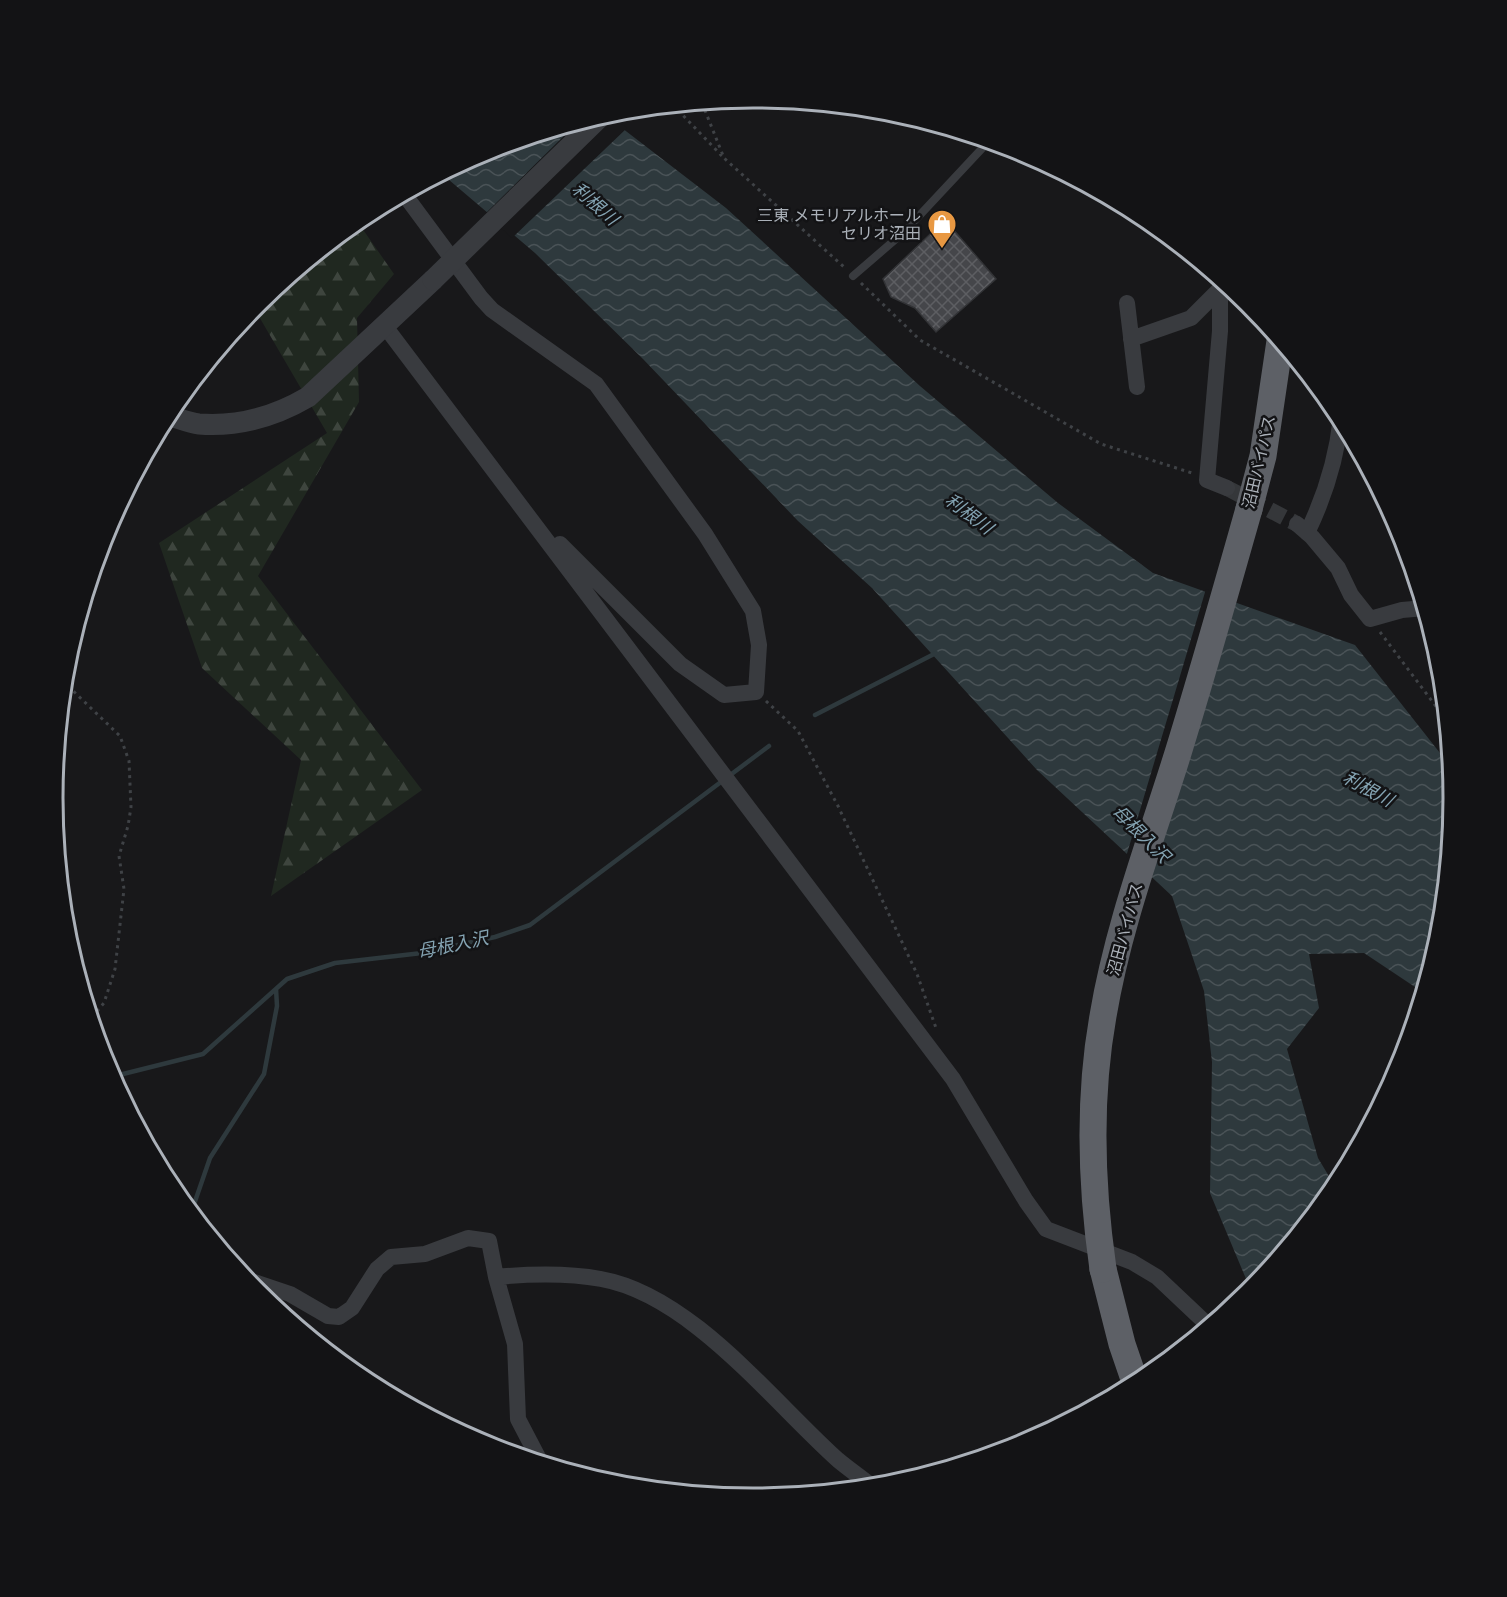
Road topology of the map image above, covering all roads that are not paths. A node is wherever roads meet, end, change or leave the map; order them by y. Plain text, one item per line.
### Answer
1 (588, 129) edge
2 (983, 148) edge
3 (409, 201) edge
4 (853, 276) road end
5 (1217, 287) edge
6 (1220, 289) edge
7 (1127, 303) dead end
8 (384, 325) junction
9 (1131, 339) junction
10 (1279, 350) edge
11 (1137, 387) dead end
12 (177, 418) edge
13 (1338, 431) edge
14 (1227, 488) tunnel mouth
15 (524, 510) junction
16 (1417, 609) edge
17 (496, 1277) junction
18 (263, 1285) edge
19 (1204, 1322) edge
20 (1133, 1376) edge
21 (536, 1453) edge
22 (864, 1480) edge

1 - 8 street, bridge
2 - 4 lane
3 - 15 street
5 - 9 street
6 - 14 street
7 - 9 street
8 - 12 street
8 - 15 street
9 - 11 street
10 - 20 highway, 沼田バイパス, bridge
13 - 16 street
15 - 19 street
17 - 18 street
17 - 21 street
17 - 22 street

